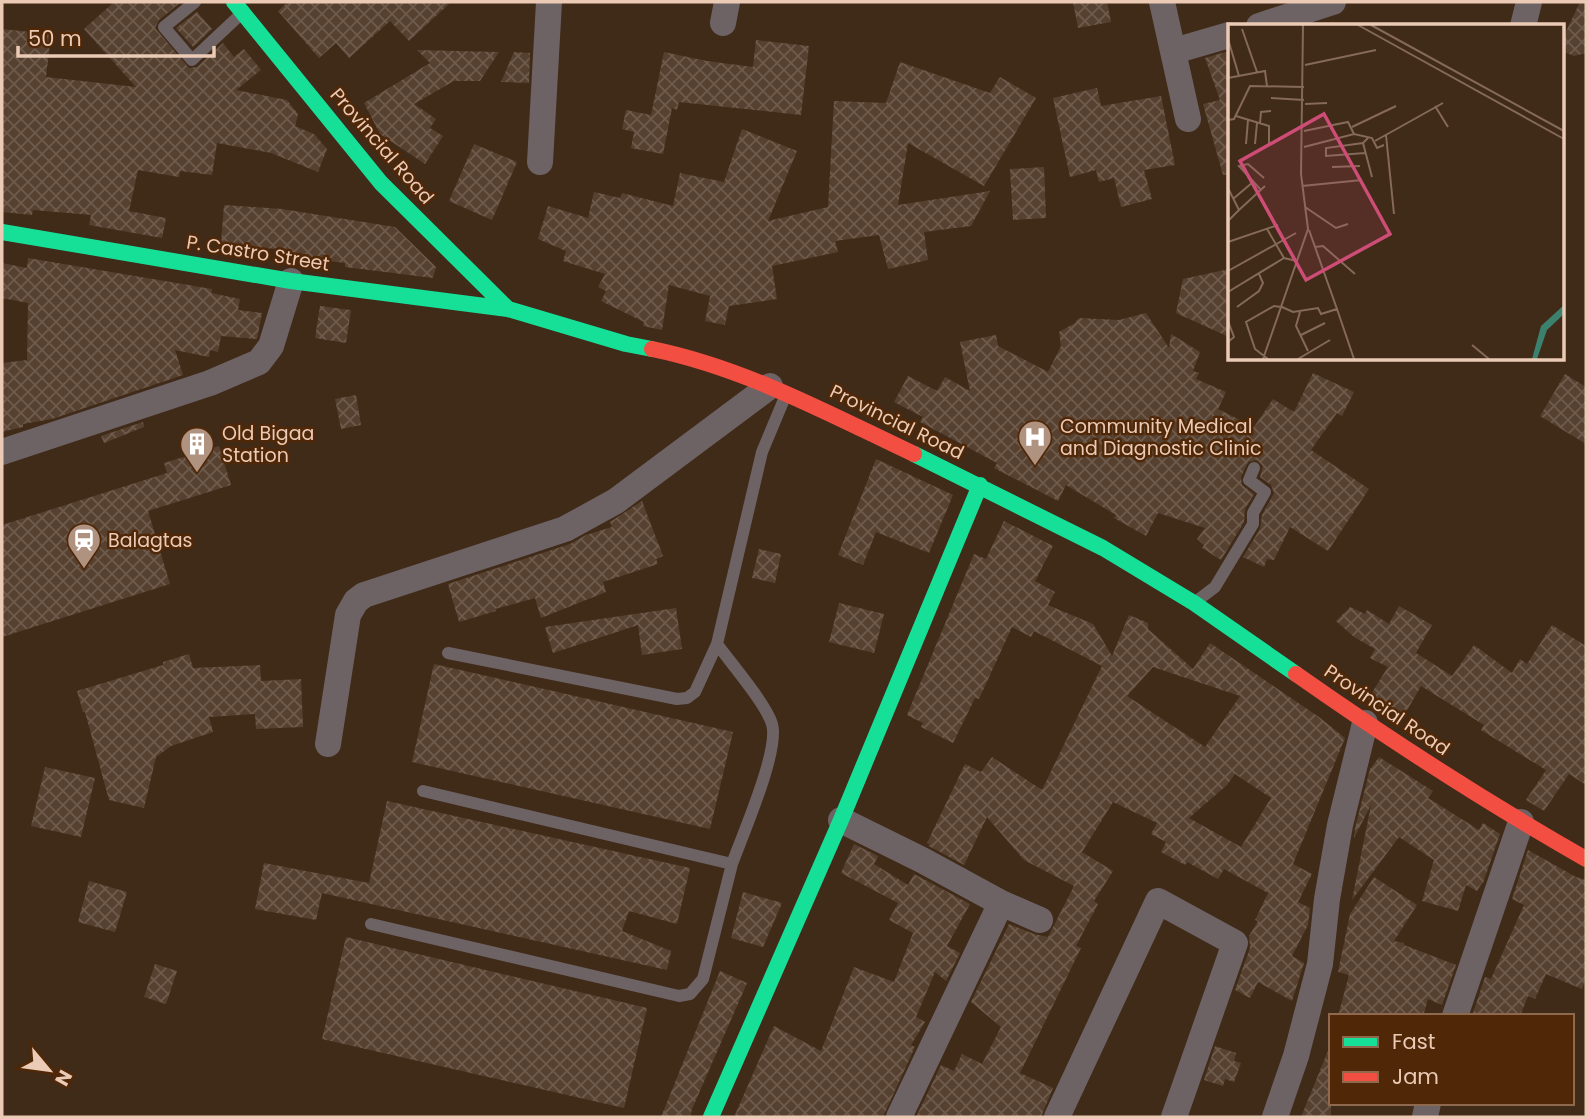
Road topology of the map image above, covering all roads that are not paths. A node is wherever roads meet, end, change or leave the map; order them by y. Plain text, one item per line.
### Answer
1 (195, 2) edge
2 (549, 2) edge
3 (1162, 2) edge
4 (1333, 2) edge
5 (1529, 2) edge
6 (244, 5) edge
7 (1291, 9) edge
8 (1263, 24) edge
9 (1524, 24) edge
10 (1228, 35) edge
11 (1174, 51) junction
12 (1188, 118) dead end
13 (540, 162) dead end
14 (2, 232) edge
15 (290, 281) junction
16 (508, 309) junction
17 (778, 390) junction
18 (2, 452) edge
19 (1254, 468) dead end
20 (980, 485) junction
21 (1194, 603) junction
22 (717, 644) junction
23 (448, 653) dead end
24 (1365, 723) junction
25 (328, 744) dead end
26 (423, 791) dead end
27 (841, 820) junction
28 (1521, 822) junction
29 (1586, 859) edge
30 (732, 864) junction
31 (1001, 902) junction
32 (1040, 920) dead end
33 (371, 924) dead end
34 (1456, 1014) edge
35 (711, 1117) edge
36 (899, 1117) edge
37 (1057, 1117) edge
38 (1174, 1117) edge
39 (1275, 1117) edge

1 - 6 lane
2 - 13 street
3 - 11 street
4 - 7 street
5 - 9 street
6 - 16 main road, Provincial Road
7 - 8 street
10 - 11 street
11 - 12 street
14 - 15 main road, P. Castro Street
15 - 16 main road, P. Castro Street
15 - 18 street
16 - 17 main road, Provincial Road
17 - 20 main road, Provincial Road
17 - 22 lane
17 - 25 street
19 - 21 lane
20 - 21 main road, Provincial Road
20 - 27 main road
21 - 24 main road, Provincial Road
22 - 23 lane
22 - 30 lane
24 - 28 main road, Provincial Road
24 - 39 street
26 - 30 lane
27 - 31 street
27 - 35 main road
28 - 29 main road, Provincial Road
28 - 34 street
30 - 33 lane
31 - 32 street
31 - 36 street
37 - 38 street

